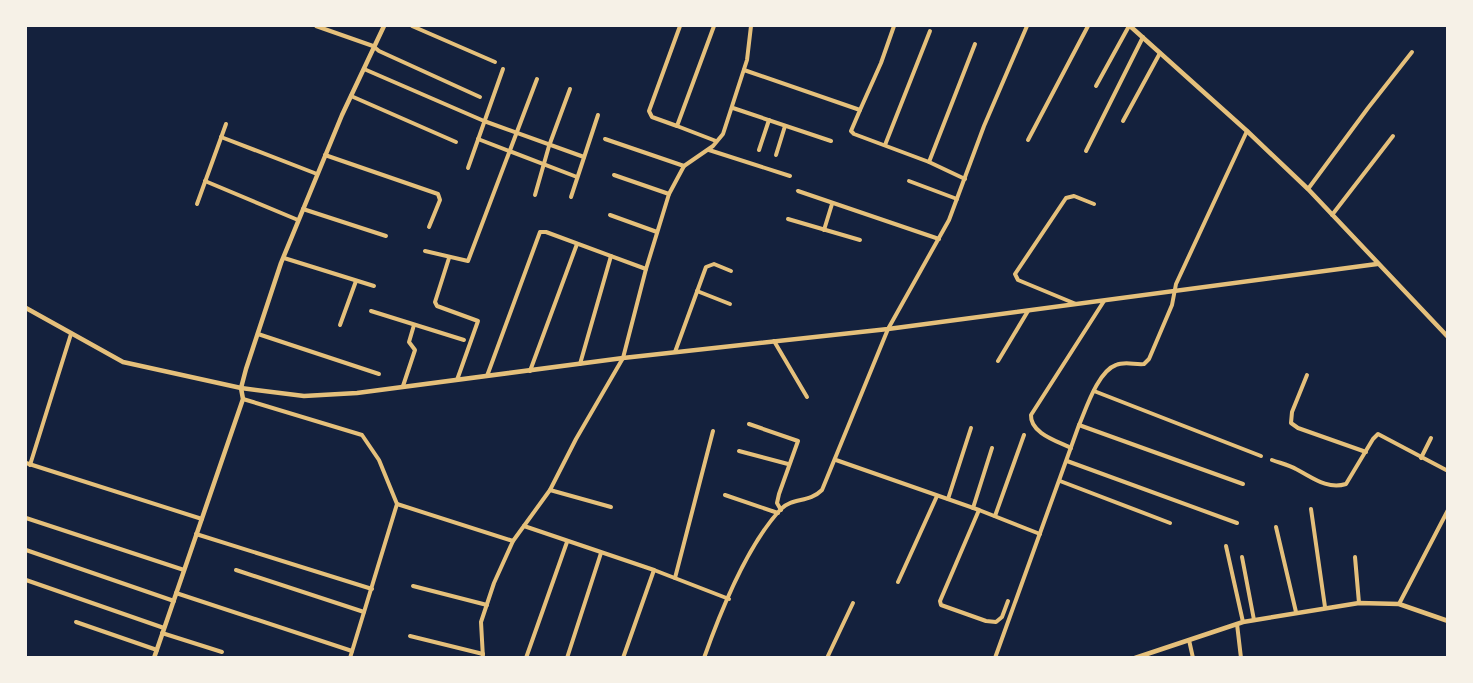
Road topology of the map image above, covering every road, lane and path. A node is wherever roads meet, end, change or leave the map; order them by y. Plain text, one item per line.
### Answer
1 (316, 26) edge
2 (384, 26) edge
3 (412, 26) edge
4 (680, 26) edge
5 (714, 26) edge
6 (751, 26) edge
7 (894, 26) edge
8 (1027, 26) edge
9 (1088, 26) edge
10 (1130, 26) edge
11 (930, 31) dead end
12 (1143, 36) junction
13 (975, 44) dead end
14 (373, 46) junction
15 (1161, 52) junction
16 (1413, 52) dead end
17 (495, 62) dead end
18 (364, 69) junction
19 (503, 69) dead end
20 (744, 70) junction
21 (537, 79) dead end
22 (1096, 86) dead end
23 (570, 89) dead end
24 (351, 96) junction
25 (480, 97) dead end
26 (733, 108) junction
27 (860, 110) junction
28 (598, 115) dead end
29 (769, 120) junction
30 (484, 121) junction
31 (1123, 121) dead end
32 (226, 124) dead end
33 (677, 126) junction
34 (785, 126) junction
35 (1247, 131) junction
36 (518, 133) junction
37 (1393, 136) dead end
38 (221, 137) junction
39 (478, 139) junction
40 (605, 139) dead end
41 (1028, 140) dead end
42 (716, 141) junction
43 (831, 141) dead end
44 (456, 142) dead end
45 (885, 145) junction
46 (549, 146) junction
47 (708, 150) junction
48 (759, 150) dead end
49 (511, 151) junction
50 (1086, 151) dead end
51 (325, 155) junction
52 (776, 155) dead end
53 (584, 157) junction
54 (928, 162) junction
55 (544, 165) junction
56 (684, 166) junction
57 (468, 168) dead end
58 (317, 174) junction
59 (614, 175) dead end
60 (790, 176) dead end
61 (577, 177) junction
62 (965, 179) junction
63 (205, 181) junction
64 (909, 181) dead end
65 (1308, 189) junction
66 (798, 191) dead end
67 (669, 194) junction
68 (535, 195) dead end
69 (571, 197) dead end
70 (957, 199) junction
71 (197, 204) dead end
72 (832, 204) junction
73 (1094, 204) dead end
74 (303, 208) junction
75 (610, 215) dead end
76 (1332, 215) junction
77 (788, 219) dead end
78 (298, 220) junction
79 (429, 227) dead end
80 (824, 230) junction
81 (657, 232) junction
82 (386, 236) dead end
83 (939, 239) junction
84 (860, 240) dead end
85 (577, 244) junction
86 (425, 251) dead end
87 (611, 256) junction
88 (284, 258) junction
89 (449, 258) junction
90 (1377, 264) junction
91 (646, 269) junction
92 (731, 271) dead end
93 (356, 281) junction
94 (374, 286) dead end
95 (697, 291) junction
96 (1175, 292) junction
97 (1104, 301) junction
98 (730, 304) dead end
99 (1076, 304) junction
100 (26, 308) edge
101 (372, 311) dead end
102 (1028, 311) junction
103 (340, 325) dead end
104 (414, 325) junction
105 (888, 329) junction
106 (71, 334) junction
107 (258, 334) junction
108 (1448, 337) edge
109 (464, 340) dead end
110 (774, 341) junction
111 (675, 352) junction
112 (624, 358) junction
113 (999, 362) dead end
114 (580, 364) junction
115 (530, 370) junction
116 (379, 374) dead end
117 (1307, 375) dead end
118 (487, 376) junction
119 (457, 380) junction
120 (403, 386) junction
121 (241, 388) junction
122 (1094, 391) junction
123 (807, 397) dead end
124 (243, 399) junction
125 (750, 424) dead end
126 (1079, 425) junction
127 (971, 428) dead end
128 (713, 431) dead end
129 (1024, 435) dead end
130 (1431, 438) dead end
131 (992, 448) dead end
132 (1071, 448) junction
133 (739, 451) dead end
134 (1366, 452) junction
135 (1261, 456) dead end
136 (1421, 458) junction
137 (836, 460) junction
138 (1272, 460) dead end
139 (1067, 461) junction
140 (28, 464) edge
141 (788, 464) junction
142 (1448, 471) edge
143 (1060, 481) junction
144 (1243, 484) dead end
145 (550, 490) junction
146 (725, 495) dead end
147 (936, 495) junction
148 (948, 500) junction
149 (398, 504) junction
150 (611, 507) dead end
151 (973, 508) junction
152 (1311, 509) dead end
153 (979, 510) junction
154 (1448, 510) edge
155 (780, 511) junction
156 (995, 516) junction
157 (26, 518) edge
158 (202, 519) junction
159 (1170, 523) dead end
160 (1237, 523) dead end
161 (524, 526) junction
162 (1276, 526) dead end
163 (196, 534) junction
164 (1040, 534) junction
165 (513, 541) junction
166 (567, 542) junction
167 (1226, 546) dead end
168 (26, 550) edge
169 (601, 553) junction
170 (1242, 557) dead end
171 (1355, 557) dead end
172 (184, 570) junction
173 (236, 570) dead end
174 (654, 570) junction
175 (675, 578) junction
176 (26, 580) edge
177 (898, 582) dead end
178 (412, 586) dead end
179 (372, 590) junction
180 (176, 593) junction
181 (729, 599) junction
182 (174, 600) junction
183 (1008, 601) dead end
184 (853, 603) dead end
185 (1359, 603) junction
186 (1399, 604) junction
187 (487, 605) junction
188 (1325, 607) junction
189 (364, 612) junction
190 (1296, 612) junction
191 (1254, 620) junction
192 (1448, 621) edge
193 (76, 622) dead end
194 (1243, 622) junction
195 (1237, 624) junction
196 (163, 630) junction
197 (410, 636) dead end
198 (1188, 639) junction
199 (157, 650) junction
200 (352, 651) junction
201 (222, 652) dead end
202 (483, 656) edge
203 (154, 657) edge
204 (350, 657) edge
205 (526, 657) edge
206 (567, 657) edge
207 (623, 657) edge
208 (704, 657) edge
209 (827, 657) edge
210 (995, 657) edge
211 (1135, 657) edge
212 (1193, 657) edge
213 (1241, 657) edge

1 - 14 street
2 - 14 street
3 - 17 street
4 - 33 street
5 - 33 street
6 - 20 street
7 - 27 street
8 - 62 street
9 - 41 street
10 - 12 street
10 - 22 street
11 - 45 street
12 - 15 street
12 - 50 street
13 - 54 street
14 - 18 street
14 - 25 street
15 - 31 street
15 - 35 street
16 - 65 street
18 - 24 street
18 - 30 street
19 - 30 street
20 - 26 street
20 - 27 street
21 - 36 street
23 - 46 street
24 - 44 street
24 - 51 street
26 - 29 street
26 - 42 street
27 - 45 street
28 - 53 street
29 - 34 street
29 - 48 street
30 - 36 street
30 - 39 street
32 - 38 street
33 - 42 street
34 - 43 street
34 - 52 street
35 - 65 street
35 - 96 street
36 - 46 street
36 - 49 street
37 - 76 street
38 - 58 street
38 - 63 street
39 - 49 street
39 - 57 street
40 - 56 street
42 - 47 street
45 - 54 street
46 - 53 street
46 - 55 street
47 - 56 street
47 - 60 street
49 - 55 street
49 - 89 street
51 - 58 street
51 - 79 street
53 - 61 street
54 - 62 street
55 - 61 street
55 - 68 street
56 - 67 street
58 - 74 street
59 - 67 street
61 - 69 street
62 - 70 street
63 - 71 street
63 - 78 street
64 - 70 street
65 - 76 street
66 - 72 street
67 - 81 street
70 - 83 street
72 - 80 street
72 - 83 street
73 - 99 street
74 - 78 street
74 - 82 street
75 - 81 street
76 - 90 street
77 - 80 street
78 - 88 street
80 - 84 street
81 - 91 street
83 - 105 street
85 - 87 street
85 - 115 street
85 - 118 street
86 - 89 street
87 - 91 street
87 - 114 street
88 - 93 street
88 - 107 street
89 - 119 street
90 - 96 street
90 - 108 street
91 - 112 street
92 - 95 street
93 - 94 street
93 - 103 street
95 - 98 street
95 - 111 street
96 - 97 street
96 - 122 street
97 - 99 street
97 - 132 street
99 - 102 street
100 - 106 street
101 - 104 street
102 - 105 street
102 - 113 street
104 - 109 street
104 - 120 street
105 - 110 street
105 - 137 street
106 - 121 street
106 - 140 street
107 - 116 street
107 - 121 street
110 - 111 street
110 - 123 street
111 - 112 street
112 - 114 street
112 - 145 street
114 - 115 street
115 - 118 street
117 - 134 street
118 - 119 street
119 - 120 street
120 - 121 street
121 - 124 street
122 - 126 street
122 - 135 street
124 - 149 street
124 - 158 street
125 - 141 street
126 - 132 street
126 - 144 street
127 - 148 street
128 - 175 street
129 - 156 street
130 - 136 street
131 - 151 street
132 - 139 street
133 - 141 street
134 - 136 street
134 - 138 street
136 - 142 street
137 - 147 street
137 - 155 street
139 - 143 street
139 - 160 street
140 - 158 street
141 - 155 street
143 - 159 street
143 - 164 street
145 - 150 street
145 - 161 street
146 - 155 street
147 - 148 street
147 - 177 street
148 - 151 street
149 - 165 street
149 - 179 street
151 - 153 street
152 - 188 street
153 - 156 street
153 - 183 street
154 - 186 street
155 - 181 street
156 - 164 street
157 - 172 street
158 - 163 street
161 - 165 street
161 - 166 street
162 - 190 street
163 - 172 street
163 - 179 street
164 - 210 street
165 - 187 street
166 - 169 street
166 - 205 street
167 - 194 street
168 - 182 street
169 - 174 street
169 - 206 street
170 - 191 street
171 - 185 street
172 - 180 street
173 - 189 street
174 - 175 street
174 - 207 street
175 - 181 street
176 - 196 street
178 - 187 street
179 - 189 street
180 - 182 street
180 - 200 street
181 - 208 street
182 - 196 street
184 - 209 street
185 - 186 street
185 - 188 street
186 - 192 street
187 - 202 street
188 - 190 street
189 - 200 street
190 - 191 street
191 - 194 street
193 - 199 street
194 - 195 street
195 - 198 street
195 - 213 street
196 - 199 street
196 - 201 street
197 - 202 street
198 - 211 street
198 - 212 street
199 - 203 street
200 - 204 street

